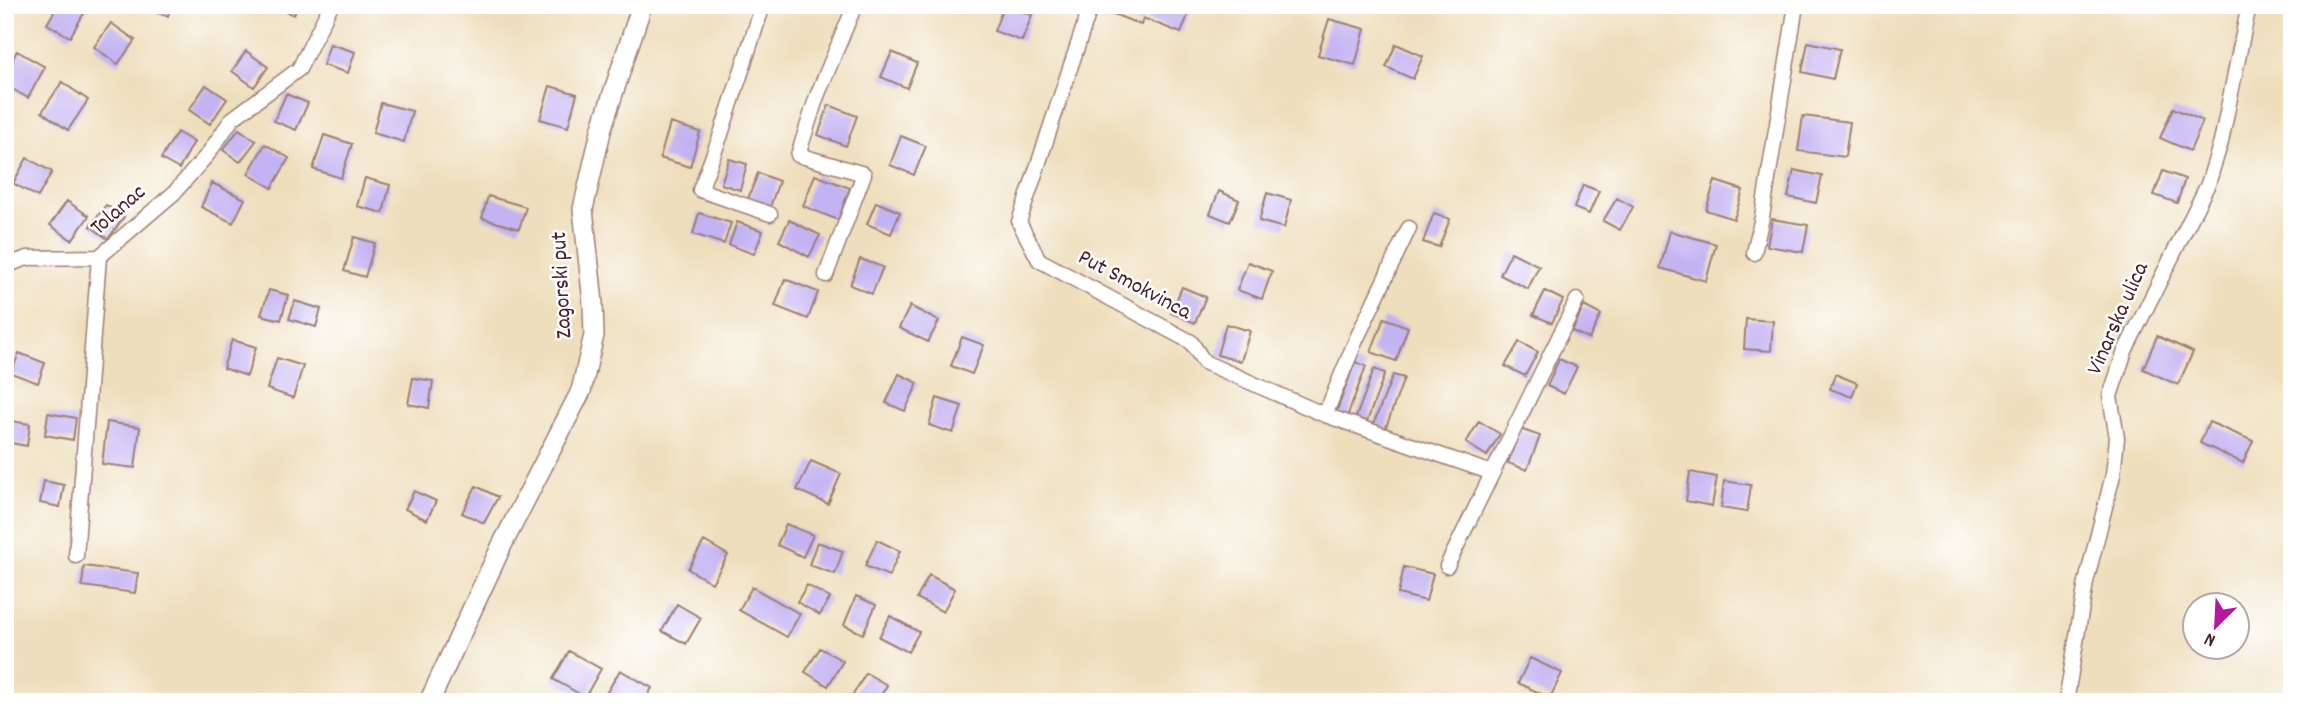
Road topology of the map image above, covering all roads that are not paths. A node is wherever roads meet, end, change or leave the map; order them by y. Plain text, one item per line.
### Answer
1 (331, 5) edge
2 (642, 5) edge
3 (763, 5) edge
4 (855, 5) edge
5 (1091, 5) edge
6 (1796, 5) edge
7 (2249, 5) edge
8 (770, 214) dead end
9 (1409, 228) dead end
10 (1754, 253) dead end
11 (99, 257) junction
12 (5, 266) edge
13 (825, 275) dead end
14 (1577, 300) dead end
15 (1325, 415) junction
16 (1492, 473) junction
17 (76, 556) dead end
18 (1447, 566) dead end
19 (429, 702) edge
20 (2066, 702) edge

1 - 11 street, Tolanac
2 - 19 main road, Zagorski put
3 - 8 street
4 - 13 street
5 - 15 street, Put Smokvinca
6 - 10 street
7 - 20 street, Vinarska ulica
9 - 15 street
11 - 12 street
11 - 17 street, Tolanac
14 - 16 street
15 - 16 street, Put Smokvinca
16 - 18 street

